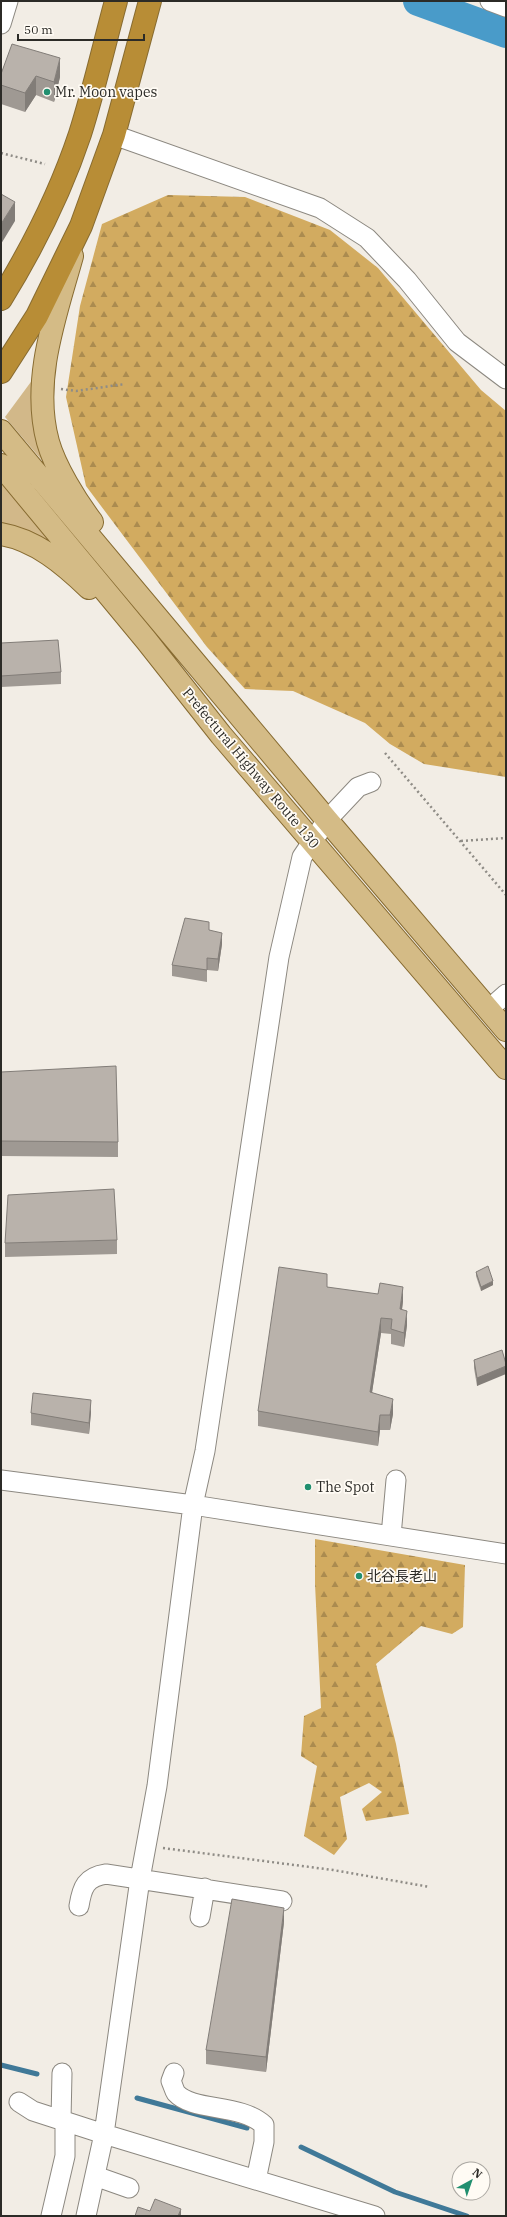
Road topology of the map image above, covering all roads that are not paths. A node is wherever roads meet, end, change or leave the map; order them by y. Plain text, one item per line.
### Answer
1 (8, 1) edge
2 (116, 1) edge
3 (150, 1) edge
4 (490, 1) edge
5 (506, 7) edge
6 (1, 24) edge
7 (114, 134) junction
8 (81, 226) junction
9 (1, 299) edge
10 (1, 372) edge
11 (506, 379) edge
12 (1, 431) edge
13 (1, 465) edge
14 (1, 534) edge
15 (172, 634) junction
16 (146, 640) junction
17 (371, 782) dead end
18 (327, 820) junction
19 (312, 842) junction
20 (506, 994) edge
21 (489, 1009) junction
22 (506, 1030) edge
23 (506, 1068) edge
24 (1, 1480) edge
25 (396, 1480) dead end
26 (193, 1505) junction
27 (391, 1536) junction
28 (506, 1554) edge
29 (140, 1879) junction
30 (204, 1888) junction
31 (282, 1901) dead end
32 (79, 1906) dead end
33 (200, 1917) dead end
34 (62, 2072) dead end
35 (174, 2072) dead end
36 (19, 2102) dead end
37 (63, 2121) junction
38 (104, 2134) junction
39 (95, 2176) junction
40 (256, 2180) junction
41 (129, 2188) dead end
42 (365, 2215) edge
43 (51, 2216) edge
44 (86, 2216) edge

1 - 6 street
2 - 9 highway
3 - 7 highway
4 - 5 street
7 - 8 highway
7 - 11 street
8 - 10 highway
8 - 15 main road
12 - 15 main road, Prefectural Highway Route 130
13 - 16 main road, Prefectural Highway Route 130
14 - 16 main road
15 - 18 main road, Prefectural Highway Route 130
16 - 19 main road, Prefectural Highway Route 130
17 - 18 street
18 - 19 street
18 - 21 main road, Prefectural Highway Route 130
19 - 23 main road, Prefectural Highway Route 130
19 - 26 street
20 - 21 street
21 - 22 main road, Prefectural Highway Route 130
24 - 26 street
25 - 27 street
26 - 27 street
26 - 29 street
27 - 28 street
29 - 30 street
29 - 32 street
29 - 38 street
30 - 31 street
30 - 33 street
34 - 37 street
35 - 40 street
36 - 37 street
37 - 38 street
37 - 43 street
38 - 39 street
38 - 40 street
39 - 41 street
39 - 44 street
40 - 42 street

